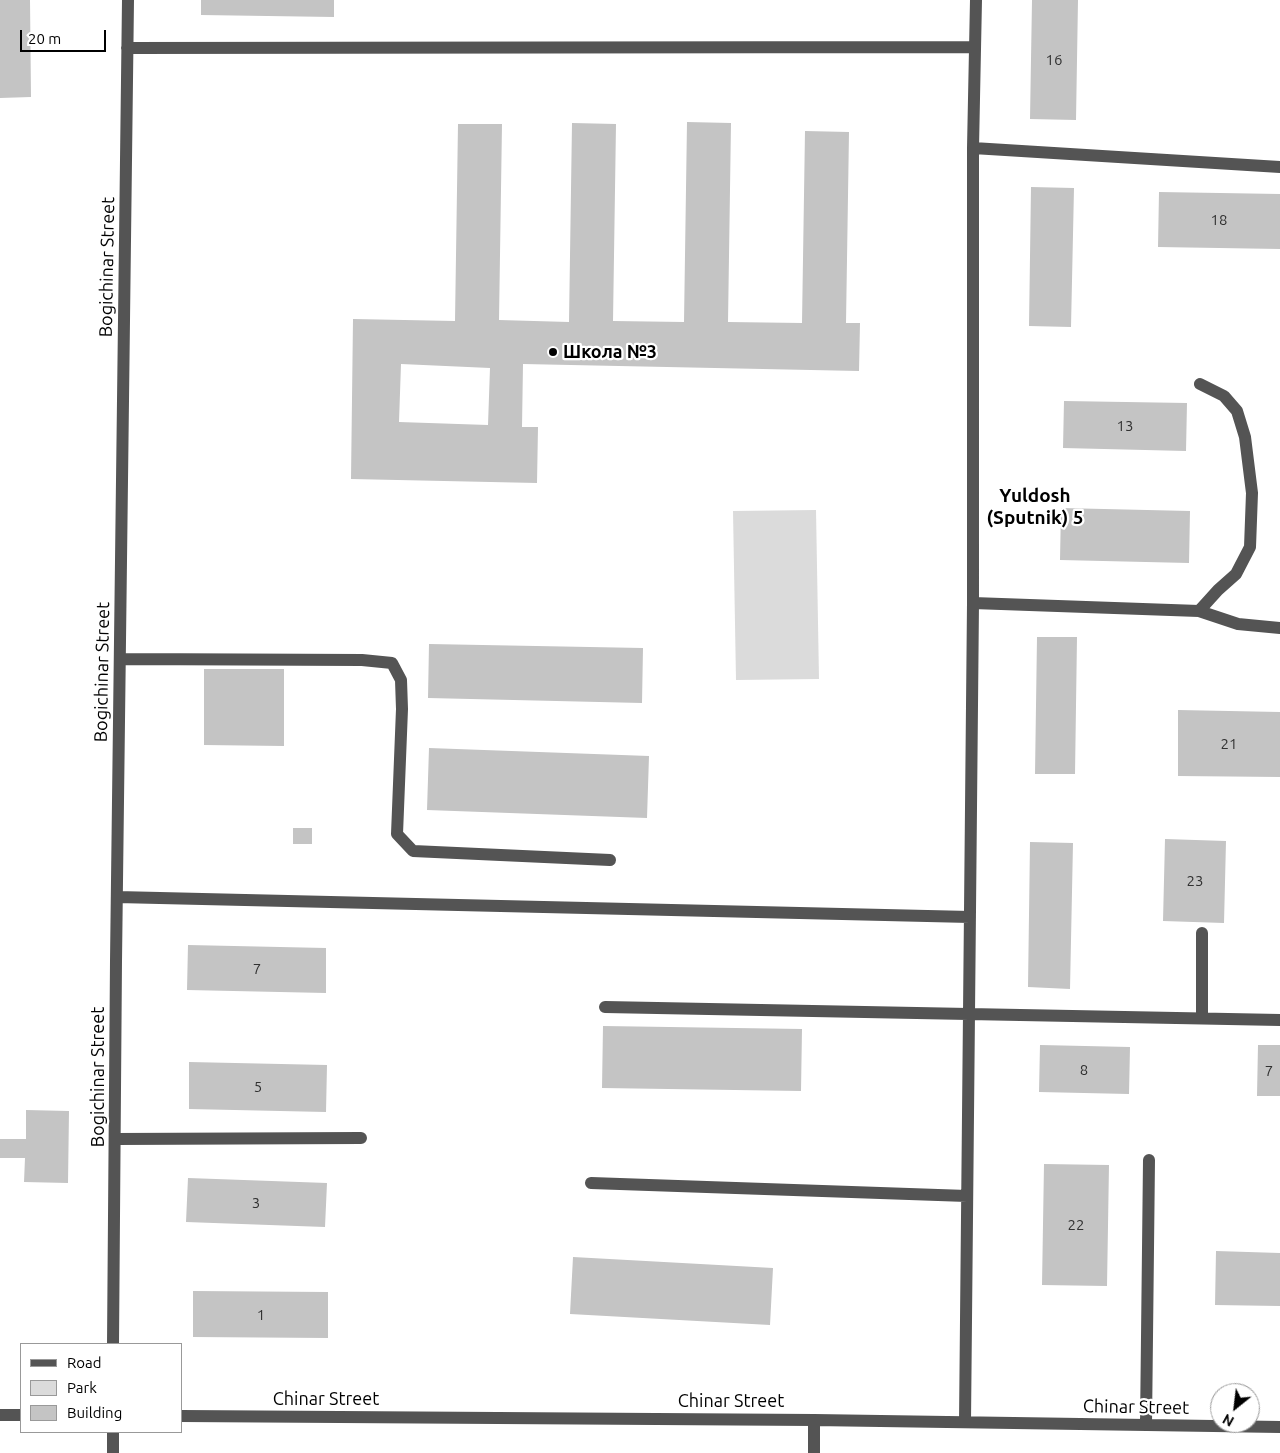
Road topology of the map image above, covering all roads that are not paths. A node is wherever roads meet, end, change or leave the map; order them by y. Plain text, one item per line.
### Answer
1 (128, 0) edge
2 (976, 0) edge
3 (975, 47) junction
4 (127, 48) junction
5 (973, 148) junction
6 (1280, 167) edge
7 (1200, 384) dead end
8 (973, 603) junction
9 (1199, 612) junction
10 (1280, 628) edge
11 (120, 659) junction
12 (610, 860) dead end
13 (117, 897) junction
14 (970, 917) junction
15 (1202, 933) dead end
16 (605, 1007) dead end
17 (969, 1014) junction
18 (1202, 1018) junction
19 (1280, 1020) edge
20 (361, 1138) dead end
21 (115, 1139) junction
22 (1149, 1160) dead end
23 (591, 1183) dead end
24 (967, 1196) junction
25 (114, 1343) edge
26 (0, 1414) edge
27 (20, 1415) edge
28 (182, 1416) edge
29 (814, 1420) junction
30 (965, 1421) junction
31 (1146, 1425) junction
32 (1280, 1427) edge
33 (113, 1433) edge
34 (113, 1453) edge
35 (814, 1453) edge

1 - 4 street, Bogichinar Street
2 - 3 street
3 - 4 street
3 - 5 street
4 - 11 street, Bogichinar Street
5 - 6 street
5 - 8 street
7 - 9 street
8 - 9 street
8 - 14 street
9 - 10 street
11 - 12 street
11 - 13 street, Bogichinar Street
13 - 14 street
13 - 21 street, Bogichinar Street
14 - 17 street
15 - 18 street
16 - 17 street
17 - 18 street
17 - 24 street
18 - 19 street
20 - 21 street
21 - 25 street, Bogichinar Street
22 - 31 street
23 - 24 street
24 - 30 street
26 - 27 street
28 - 29 street, Chinar Street
29 - 30 street, Chinar Street
29 - 35 street
30 - 31 street, Chinar Street
31 - 32 street, Chinar Street
33 - 34 street

